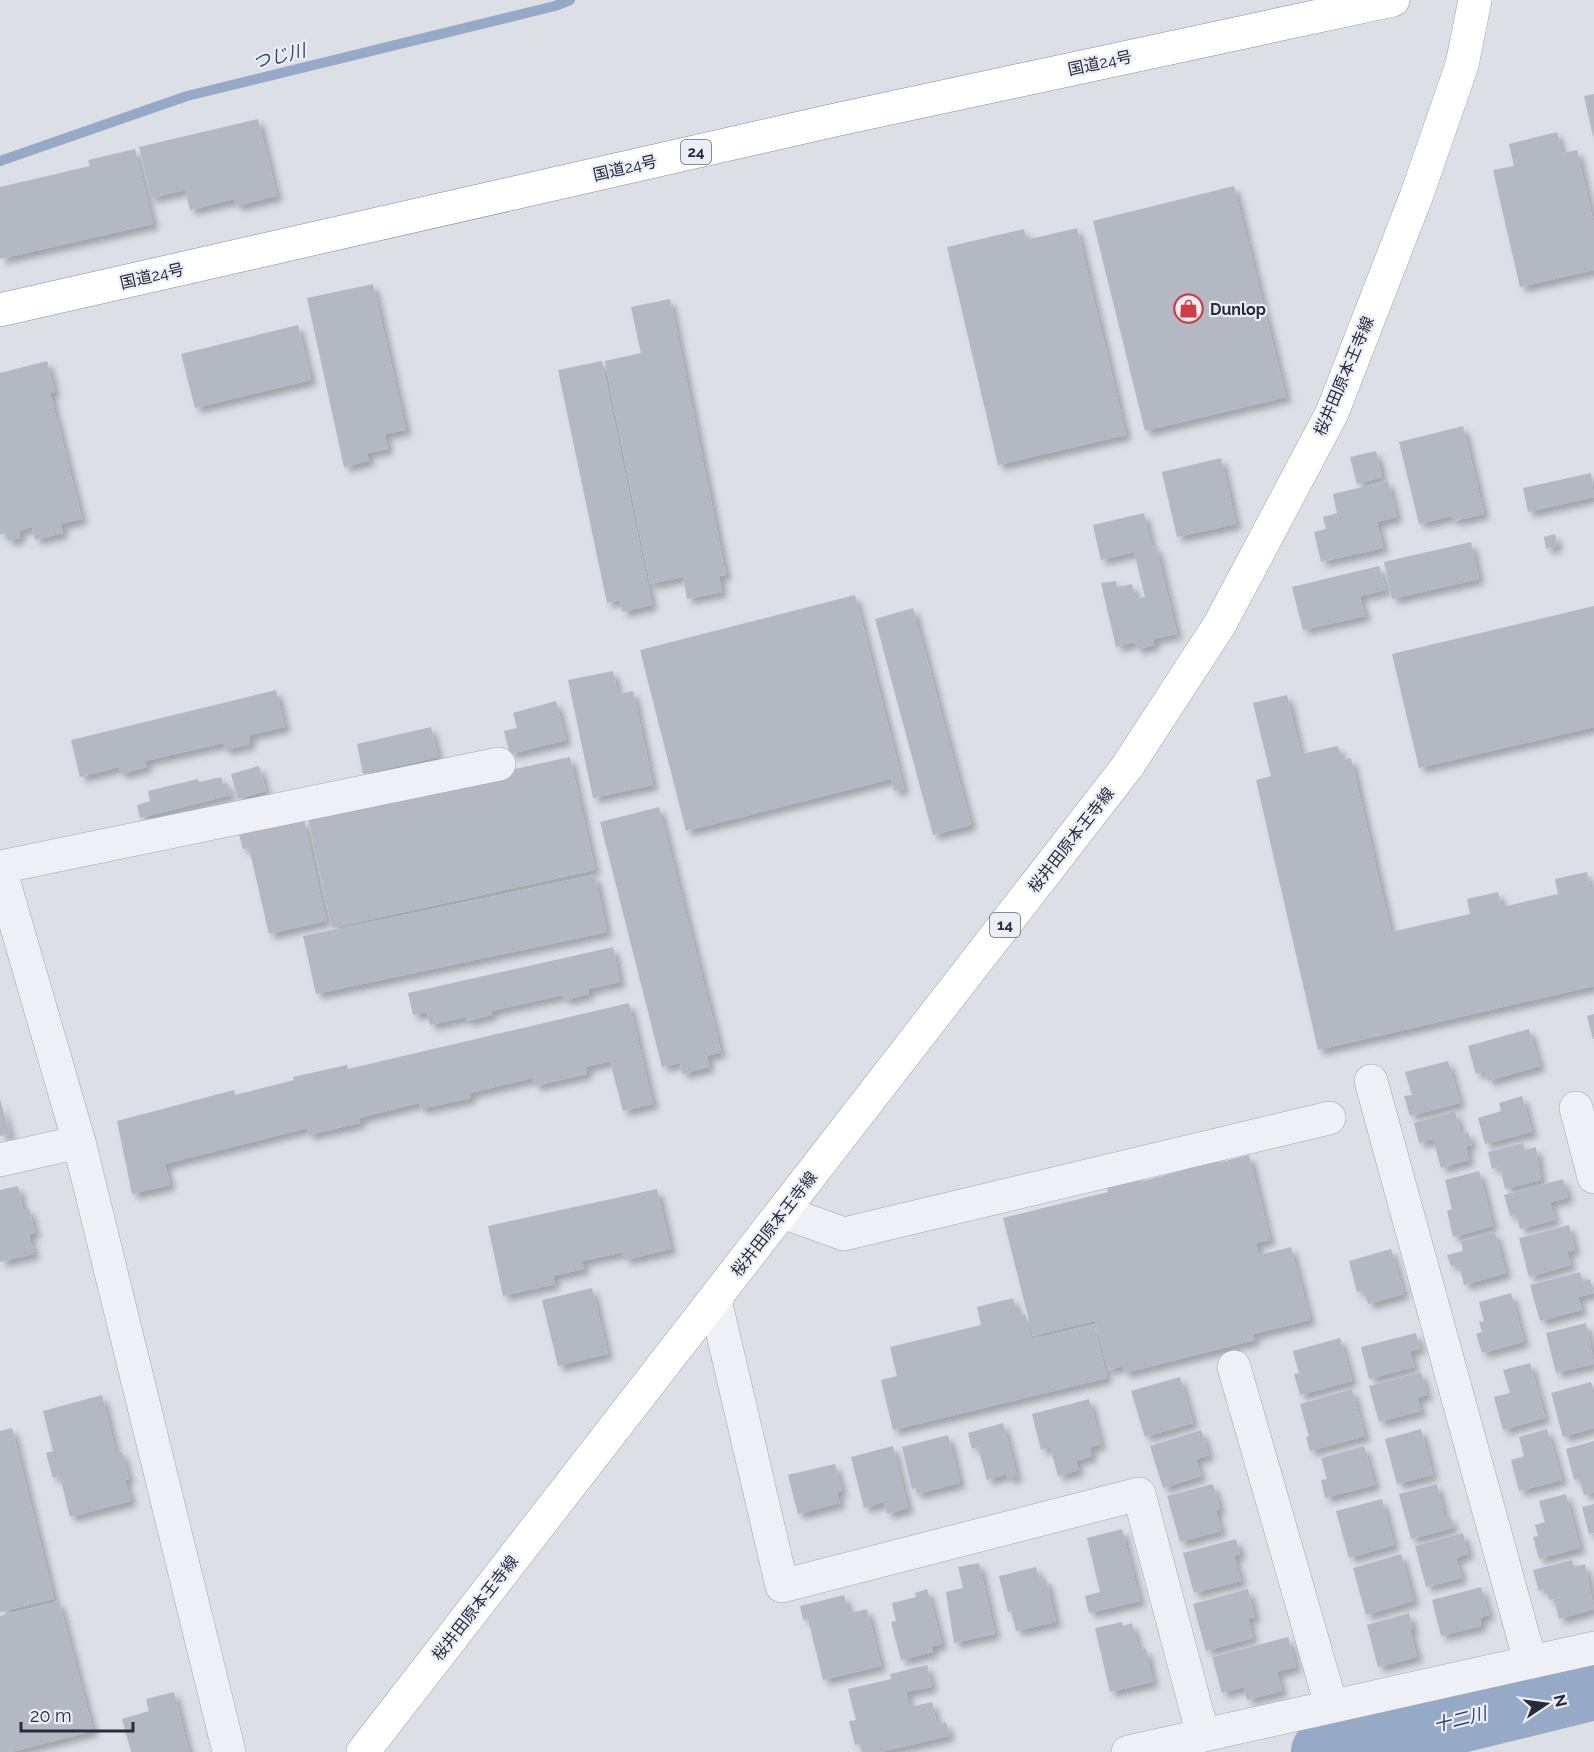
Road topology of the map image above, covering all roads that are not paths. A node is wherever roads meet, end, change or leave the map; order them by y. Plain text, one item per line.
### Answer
1 (1393, 0) edge
2 (1475, 0) edge
3 (0, 310) edge
4 (499, 764) dead end
5 (0, 868) edge
6 (1371, 1081) dead end
7 (1576, 1108) dead end
8 (1329, 1118) dead end
9 (79, 1142) junction
10 (0, 1160) edge
11 (1594, 1177) edge
12 (783, 1212) junction
13 (715, 1300) junction
14 (1234, 1367) dead end
15 (1594, 1647) edge
16 (1530, 1661) junction
17 (1331, 1705) junction
18 (1203, 1734) junction
19 (229, 1752) edge
20 (363, 1752) edge
21 (1128, 1752) edge

1 - 3 main road, 国道24号 / 24
2 - 12 main road, 桜井田原本王寺線 / 14
4 - 5 street
5 - 9 street
6 - 16 street
7 - 11 street
8 - 12 street
9 - 10 street
9 - 19 street
12 - 13 main road, 桜井田原本王寺線 / 14
13 - 18 street
13 - 20 main road, 桜井田原本王寺線 / 14
14 - 17 street
15 - 16 street
16 - 17 street
17 - 18 street
18 - 21 street

